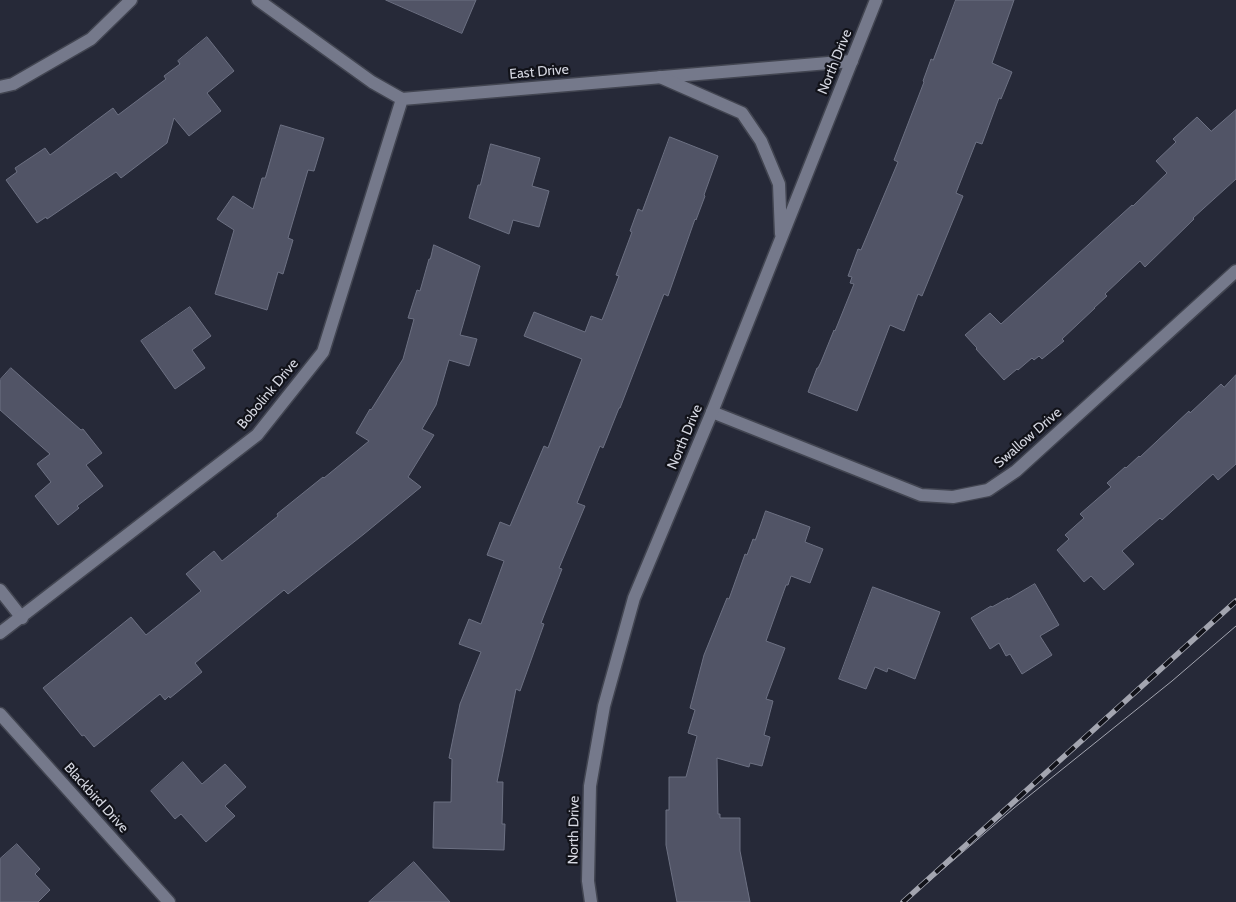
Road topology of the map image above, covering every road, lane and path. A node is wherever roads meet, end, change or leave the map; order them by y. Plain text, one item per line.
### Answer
1 (131, 0) edge
2 (258, 0) edge
3 (876, 0) edge
4 (852, 61) junction
5 (660, 77) junction
6 (0, 87) edge
7 (402, 99) junction
8 (781, 238) junction
9 (1236, 271) edge
10 (712, 412) junction
11 (0, 590) edge
12 (22, 618) junction
13 (0, 633) edge
14 (0, 714) edge
15 (169, 902) edge
16 (591, 902) edge

1 - 6 street
2 - 7 street
3 - 4 street, North Drive
4 - 5 street, East Drive
4 - 8 street, North Drive
5 - 7 street, East Drive
5 - 8 street
7 - 12 street, Bobolink Drive
8 - 10 street, North Drive
9 - 10 street, Swallow Drive
10 - 16 street, North Drive
11 - 12 street
12 - 13 street, Bobolink Drive
14 - 15 street, Blackbird Drive

